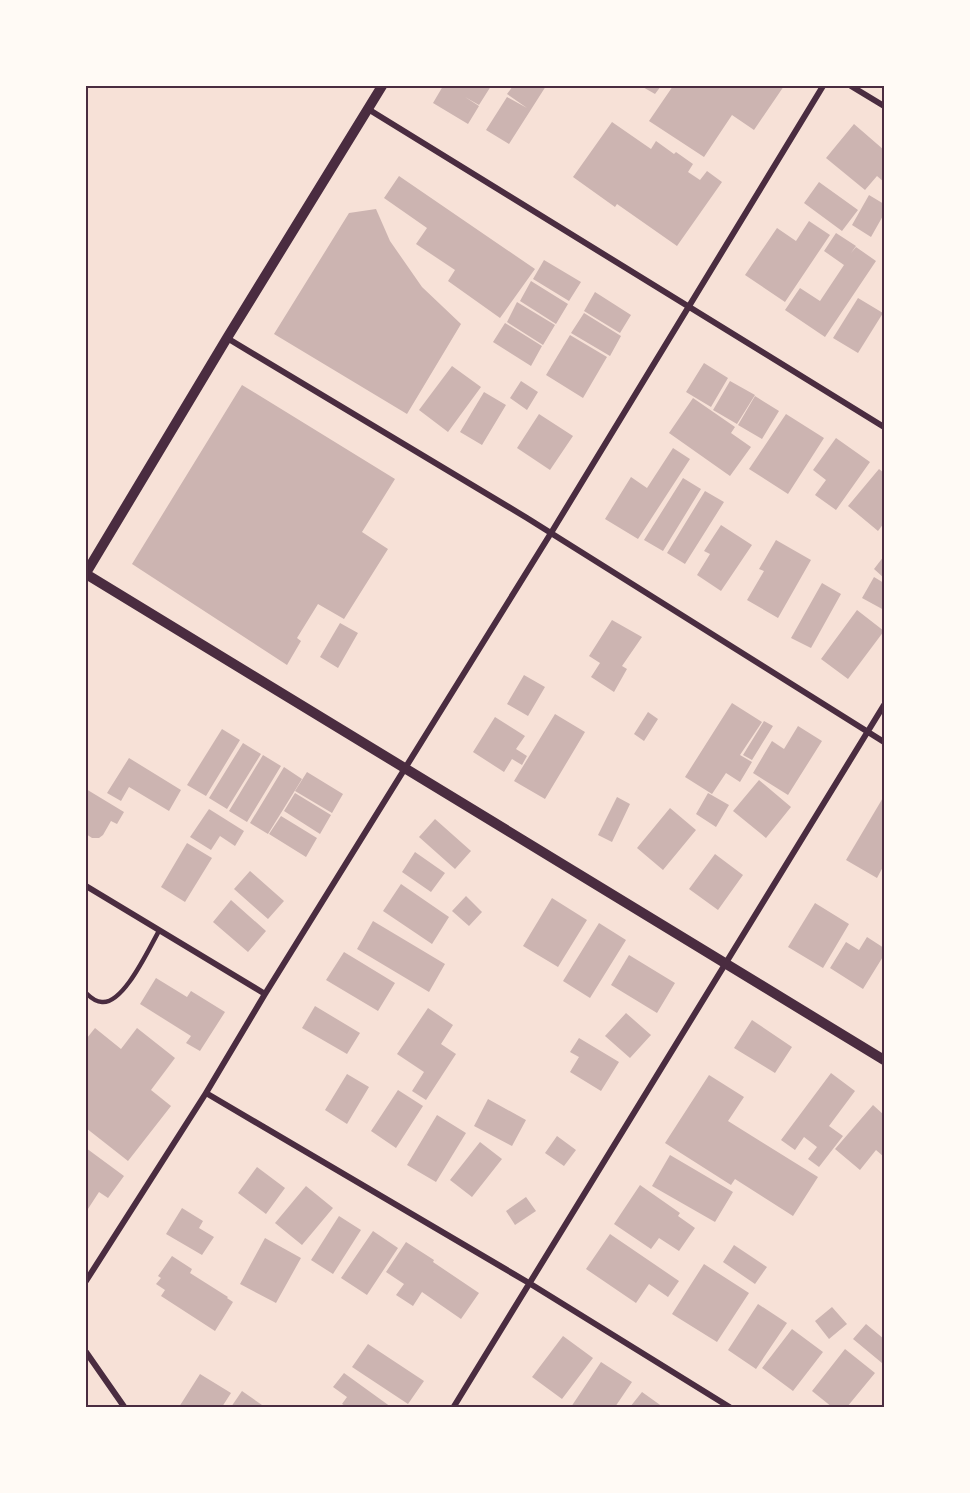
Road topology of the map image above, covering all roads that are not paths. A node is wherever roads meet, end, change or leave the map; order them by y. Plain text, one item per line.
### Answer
1 (382, 86) edge
2 (824, 86) edge
3 (851, 86) edge
4 (885, 106) edge
5 (368, 109) junction
6 (688, 307) junction
7 (227, 338) junction
8 (885, 427) edge
9 (551, 533) junction
10 (86, 574) edge
11 (885, 705) edge
12 (868, 732) junction
13 (885, 742) edge
14 (406, 768) junction
15 (86, 886) edge
16 (159, 931) junction
17 (727, 963) junction
18 (86, 993) edge
19 (265, 994) junction
20 (885, 1060) edge
21 (207, 1093) junction
22 (86, 1281) edge
23 (529, 1283) junction
24 (86, 1352) edge
25 (125, 1407) edge
26 (453, 1407) edge
27 (731, 1407) edge

1 - 5 street
2 - 6 street
3 - 4 street
5 - 6 street
5 - 7 street
6 - 8 street
6 - 9 street
7 - 9 street
7 - 10 street
9 - 12 street
9 - 14 street
10 - 14 street
11 - 12 street
12 - 13 street
12 - 17 street
14 - 17 street
14 - 19 street
15 - 16 street
16 - 18 lane
16 - 19 street
17 - 20 street
17 - 23 street
19 - 21 street
21 - 22 street
21 - 23 street
23 - 26 street
23 - 27 street
24 - 25 street

